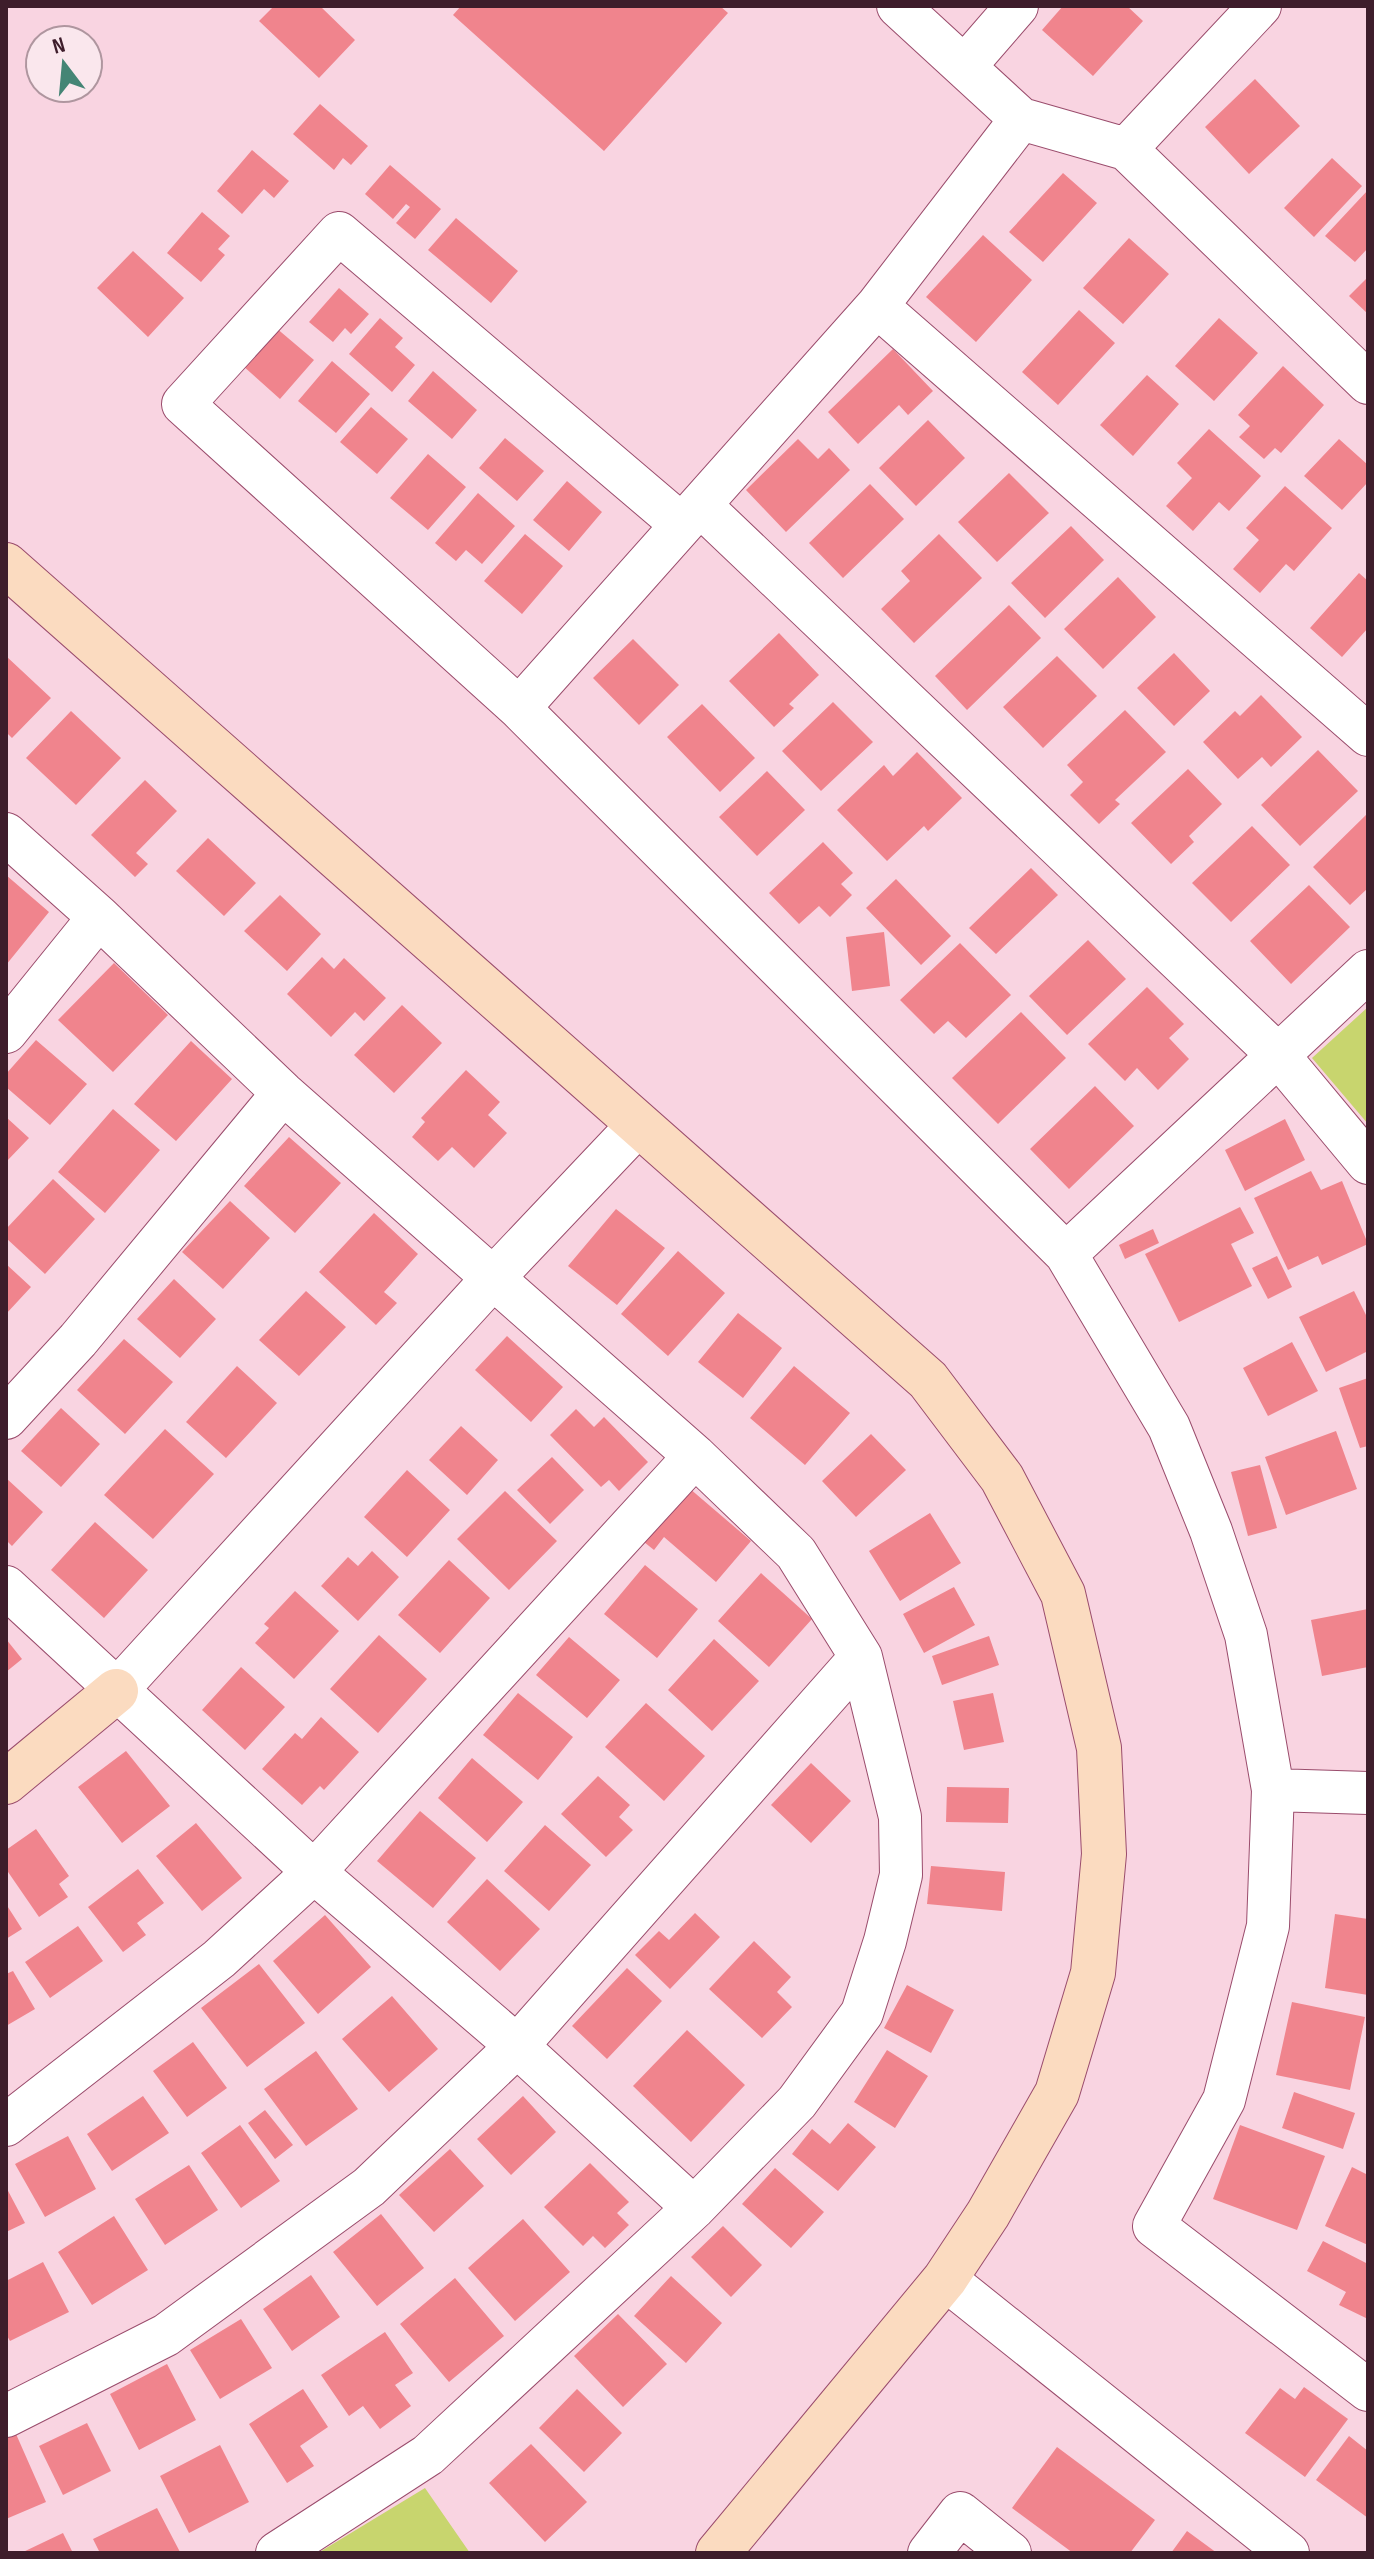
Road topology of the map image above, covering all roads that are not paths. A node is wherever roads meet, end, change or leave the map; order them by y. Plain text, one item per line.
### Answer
1 (898, 6) edge
2 (1017, 6) edge
3 (1260, 6) edge
4 (965, 66) junction
5 (1021, 119) junction
6 (1126, 149) junction
7 (877, 306) junction
8 (1368, 383) edge
9 (691, 515) junction
10 (6, 565) edge
11 (519, 708) junction
12 (1368, 735) edge
13 (6, 834) edge
14 (99, 917) junction
15 (1368, 971) edge
16 (6, 1032) edge
17 (1278, 1055) junction
18 (283, 1093) junction
19 (638, 1125) junction
20 (1368, 1163) edge
21 (1066, 1254) junction
22 (494, 1277) junction
23 (6, 1418) edge
24 (695, 1456) junction
25 (6, 1587) edge
26 (861, 1657) junction
27 (116, 1691) junction
28 (6, 1782) edge
29 (1273, 1790) junction
30 (1368, 1793) edge
31 (314, 1872) junction
32 (517, 2046) junction
33 (6, 2125) edge
34 (694, 2208) junction
35 (945, 2279) junction
36 (1368, 2390) edge
37 (6, 2416) edge
38 (277, 2553) edge
39 (718, 2553) edge
40 (929, 2553) edge
41 (1010, 2553) edge
42 (1288, 2553) edge

1 - 4 street
2 - 4 street
3 - 6 street
4 - 5 street
5 - 6 street
5 - 7 street
6 - 8 street
7 - 9 street
7 - 12 street
9 - 11 street
9 - 11 street
9 - 17 street
10 - 19 street
11 - 21 street
13 - 14 street
14 - 16 street
14 - 18 street
15 - 17 street
17 - 20 street
17 - 21 street
18 - 22 street
18 - 23 street
19 - 22 street
19 - 35 street
21 - 29 street
22 - 24 street
22 - 27 street
24 - 26 street
24 - 31 street
25 - 27 street
26 - 32 street
26 - 34 street
27 - 28 street
27 - 31 street
29 - 30 street
29 - 36 street
31 - 32 street
31 - 33 street
32 - 34 street
32 - 37 street
34 - 38 street
35 - 39 street
35 - 42 street
40 - 41 street

